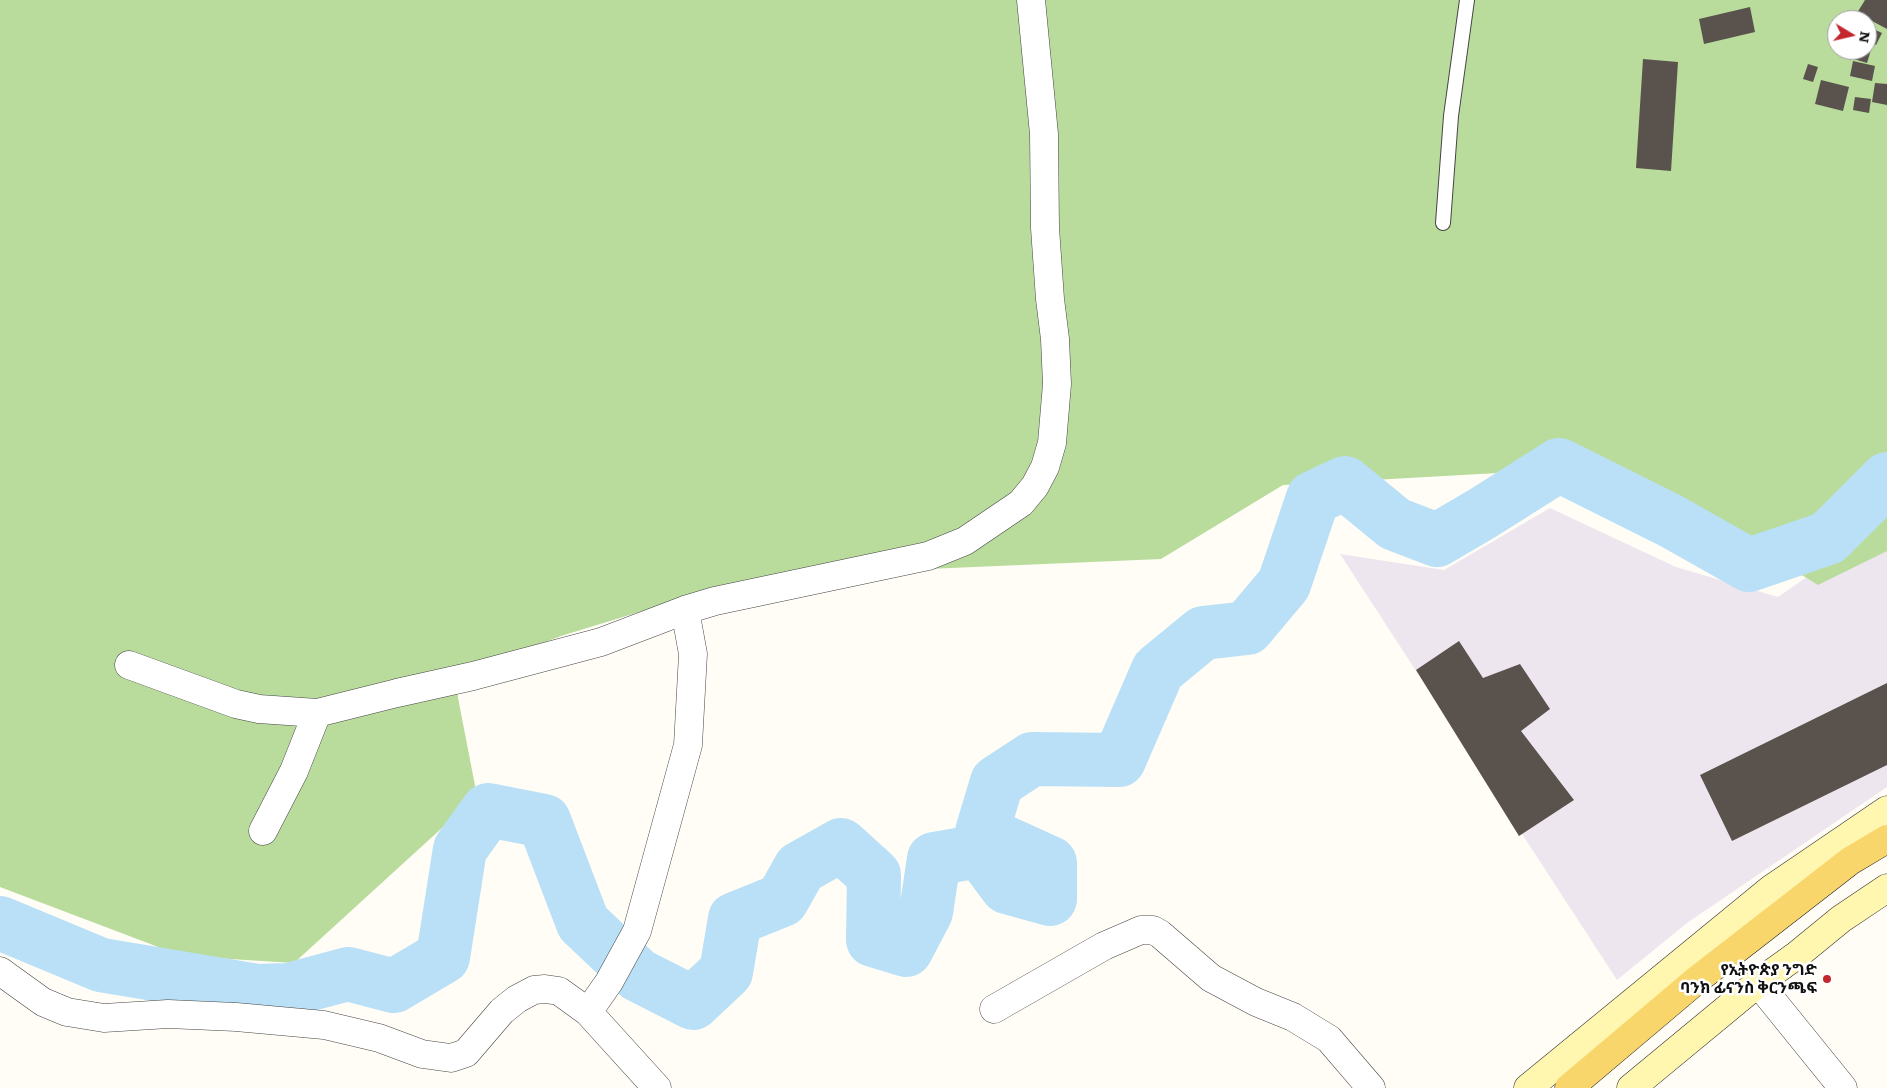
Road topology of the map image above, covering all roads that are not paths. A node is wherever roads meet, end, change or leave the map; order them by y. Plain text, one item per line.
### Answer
1 (1030, 0) edge
2 (1467, 0) edge
3 (1443, 224) dead end
4 (685, 610) junction
5 (129, 665) dead end
6 (317, 713) junction
7 (1887, 810) edge
8 (264, 831) dead end
9 (1887, 838) edge
10 (1887, 858) edge
11 (1887, 888) edge
12 (0, 971) edge
13 (1758, 983) junction
14 (994, 1009) dead end
15 (588, 1012) junction
16 (657, 1088) edge
17 (1371, 1088) edge
18 (1528, 1088) edge
19 (1569, 1088) edge
20 (1594, 1088) edge
21 (1632, 1088) edge
22 (1843, 1088) edge

1 - 4 street
2 - 3 lane
4 - 6 street
4 - 15 street
5 - 6 street
6 - 8 street
7 - 18 main road
9 - 19 main road
10 - 20 main road
11 - 13 main road
12 - 15 street
13 - 21 main road
13 - 22 street
14 - 17 street
15 - 16 street

